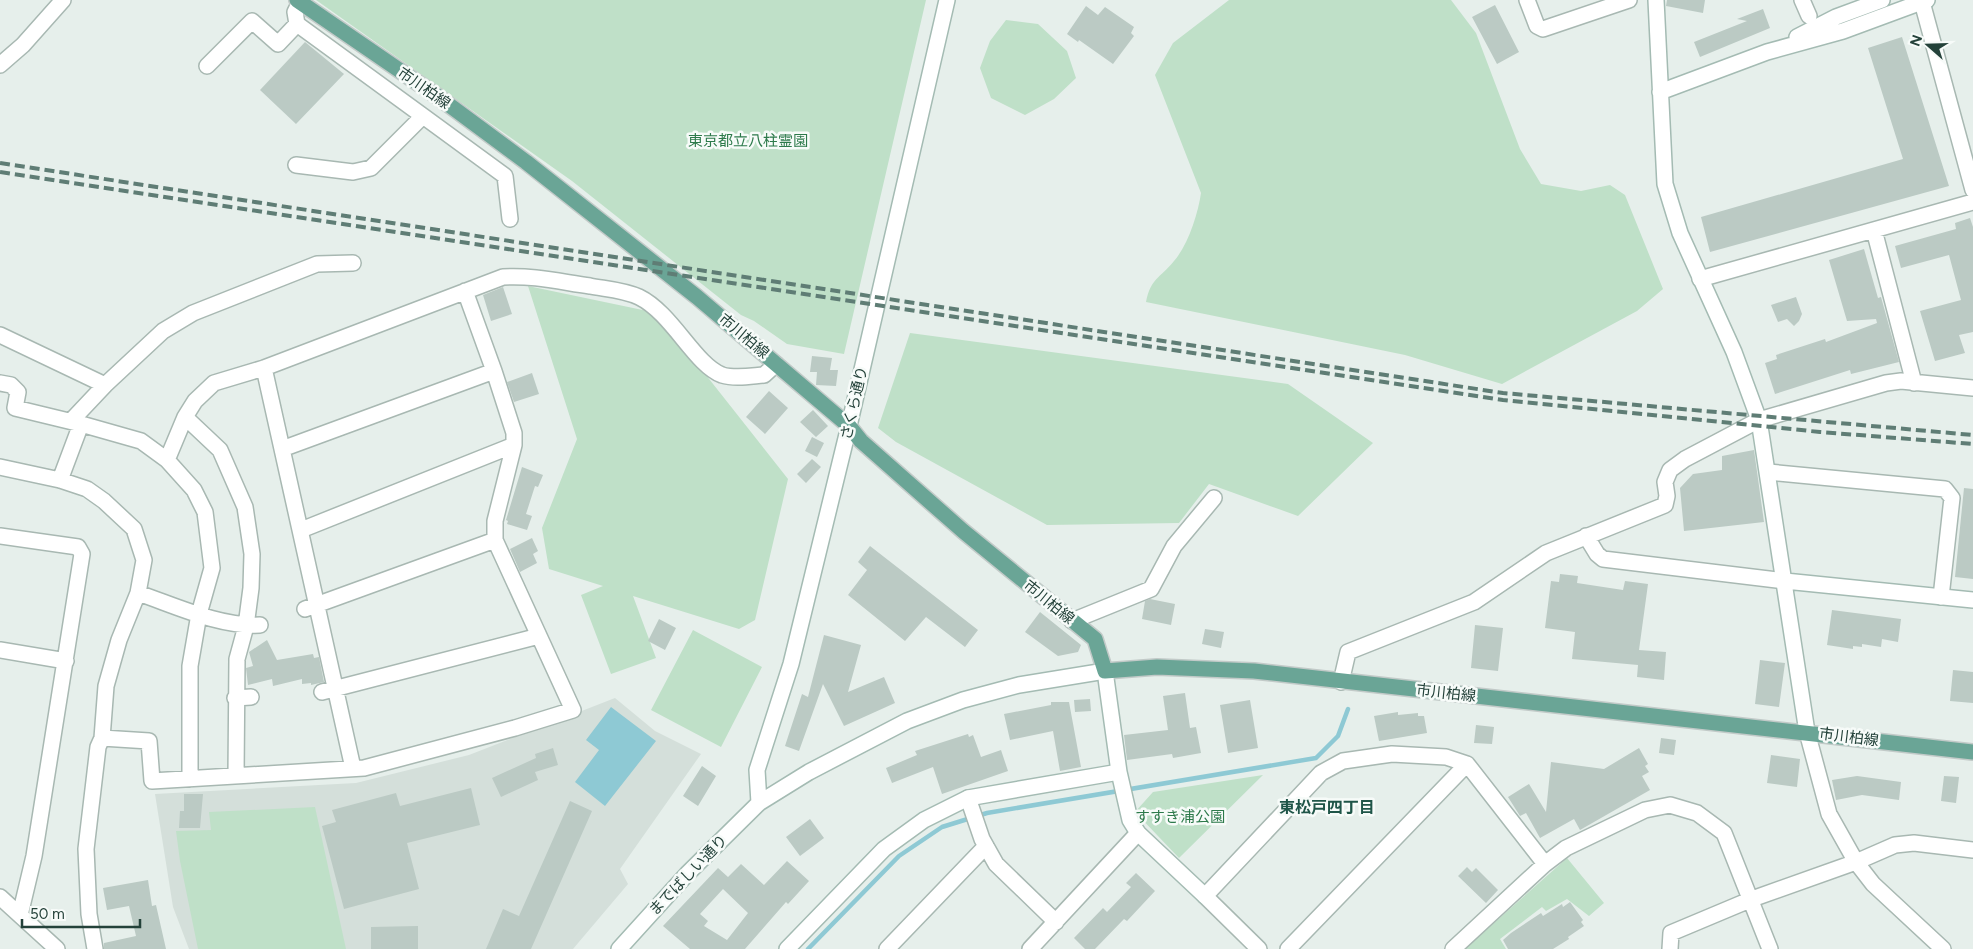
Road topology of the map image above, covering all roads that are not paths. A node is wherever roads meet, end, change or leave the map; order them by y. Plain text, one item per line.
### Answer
1 (63, 0) edge
2 (947, 0) edge
3 (1527, 0) edge
4 (1629, 0) edge
5 (1656, 0) edge
6 (1802, 0) edge
7 (1882, 0) edge
8 (298, 1) edge
9 (1925, 1) edge
10 (1809, 16) dead end
11 (297, 24) junction
12 (1767, 52) junction
13 (0, 65) edge
14 (207, 66) dead end
15 (1660, 92) junction
16 (423, 116) junction
17 (296, 165) dead end
18 (1973, 190) edge
19 (1973, 202) edge
20 (510, 219) dead end
21 (1874, 230) junction
22 (354, 263) dead end
23 (1700, 279) junction
24 (465, 291) junction
25 (0, 335) edge
26 (776, 364) junction
27 (264, 368) junction
28 (494, 371) junction
29 (0, 382) edge
30 (1914, 383) junction
31 (104, 385) junction
32 (1973, 388) edge
33 (185, 417) junction
34 (1759, 420) junction
35 (76, 423) junction
36 (849, 426) junction
37 (514, 445) junction
38 (282, 449) junction
39 (167, 460) junction
40 (0, 467) edge
41 (1768, 472) junction
42 (60, 480) junction
43 (1214, 498) dead end
44 (301, 530) junction
45 (0, 536) edge
46 (1586, 536) junction
47 (495, 540) junction
48 (1785, 581) junction
49 (138, 593) junction
50 (1941, 597) junction
51 (1973, 600) edge
52 (312, 607) junction
53 (199, 614) junction
54 (1072, 621) junction
55 (253, 626) junction
56 (539, 636) junction
57 (0, 650) edge
58 (66, 661) junction
59 (1105, 671) junction
60 (1341, 682) junction
61 (329, 691) junction
62 (251, 697) dead end
63 (235, 698) junction
64 (1807, 732) junction
65 (102, 738) junction
66 (1973, 752) edge
67 (1467, 764) junction
68 (353, 768) junction
69 (236, 776) junction
70 (1120, 776) junction
71 (190, 780) junction
72 (759, 804) junction
73 (970, 804) junction
74 (1138, 833) junction
75 (986, 846) junction
76 (1973, 850) edge
77 (1856, 862) junction
78 (1545, 864) junction
79 (1205, 896) junction
80 (0, 897) edge
81 (1752, 899) junction
82 (20, 915) junction
83 (1056, 922) junction
84 (56, 949) edge
85 (96, 949) edge
86 (619, 949) edge
87 (787, 949) edge
88 (888, 949) edge
89 (1030, 949) edge
90 (1259, 949) edge
91 (1288, 949) edge
92 (1453, 949) edge
93 (1670, 949) edge
94 (1770, 949) edge
95 (1943, 949) edge

1 - 13 street
2 - 36 street, さくら通り
3 - 4 street
5 - 15 street
6 - 10 street
7 - 12 street
8 - 11 street
8 - 26 main road, 市川柏線
9 - 12 street
9 - 18 street
11 - 14 street
11 - 16 street
12 - 15 street
15 - 23 street
16 - 17 street
16 - 20 street
19 - 21 street
21 - 23 street
21 - 30 street
22 - 31 street
23 - 34 street
24 - 26 street
24 - 27 street
24 - 28 street
25 - 31 street
26 - 36 main road, 市川柏線
27 - 33 street
27 - 38 street
28 - 37 street
28 - 38 street
29 - 35 street
30 - 32 street
30 - 34 street
31 - 35 street
33 - 39 street
33 - 55 street
34 - 41 street
34 - 46 street
35 - 39 street
35 - 42 street
36 - 54 main road, 市川柏線
36 - 72 street, さくら通り
37 - 44 street
37 - 47 street
38 - 44 street
39 - 53 street
40 - 42 street
41 - 48 street
41 - 50 street
42 - 49 street
43 - 54 street
44 - 52 street
45 - 58 street
46 - 48 street
46 - 60 street
47 - 52 street
47 - 56 street
48 - 50 street
48 - 64 street
49 - 53 street
49 - 65 street
50 - 51 street
52 - 61 street
53 - 55 street
53 - 71 street
54 - 59 main road, 市川柏線
55 - 63 street
56 - 61 street
56 - 68 street
57 - 58 street
58 - 82 street
59 - 60 main road, 市川柏線
59 - 70 street
59 - 72 street, までばしい通り
60 - 64 main road, 市川柏線
61 - 68 street
62 - 63 street
63 - 69 street
64 - 66 main road, 市川柏線
64 - 77 street
65 - 71 street
65 - 85 street
67 - 78 street
67 - 79 street
67 - 91 street
68 - 69 street
69 - 71 street
70 - 73 street
70 - 74 street
72 - 86 street, までばしい通り
73 - 75 street
73 - 87 street
74 - 79 street
74 - 83 street
75 - 83 street
75 - 88 street
76 - 77 street
77 - 81 street
77 - 95 street
78 - 81 street
78 - 92 street
79 - 90 street
80 - 82 street
81 - 93 street
81 - 94 street
82 - 84 street
83 - 89 street

